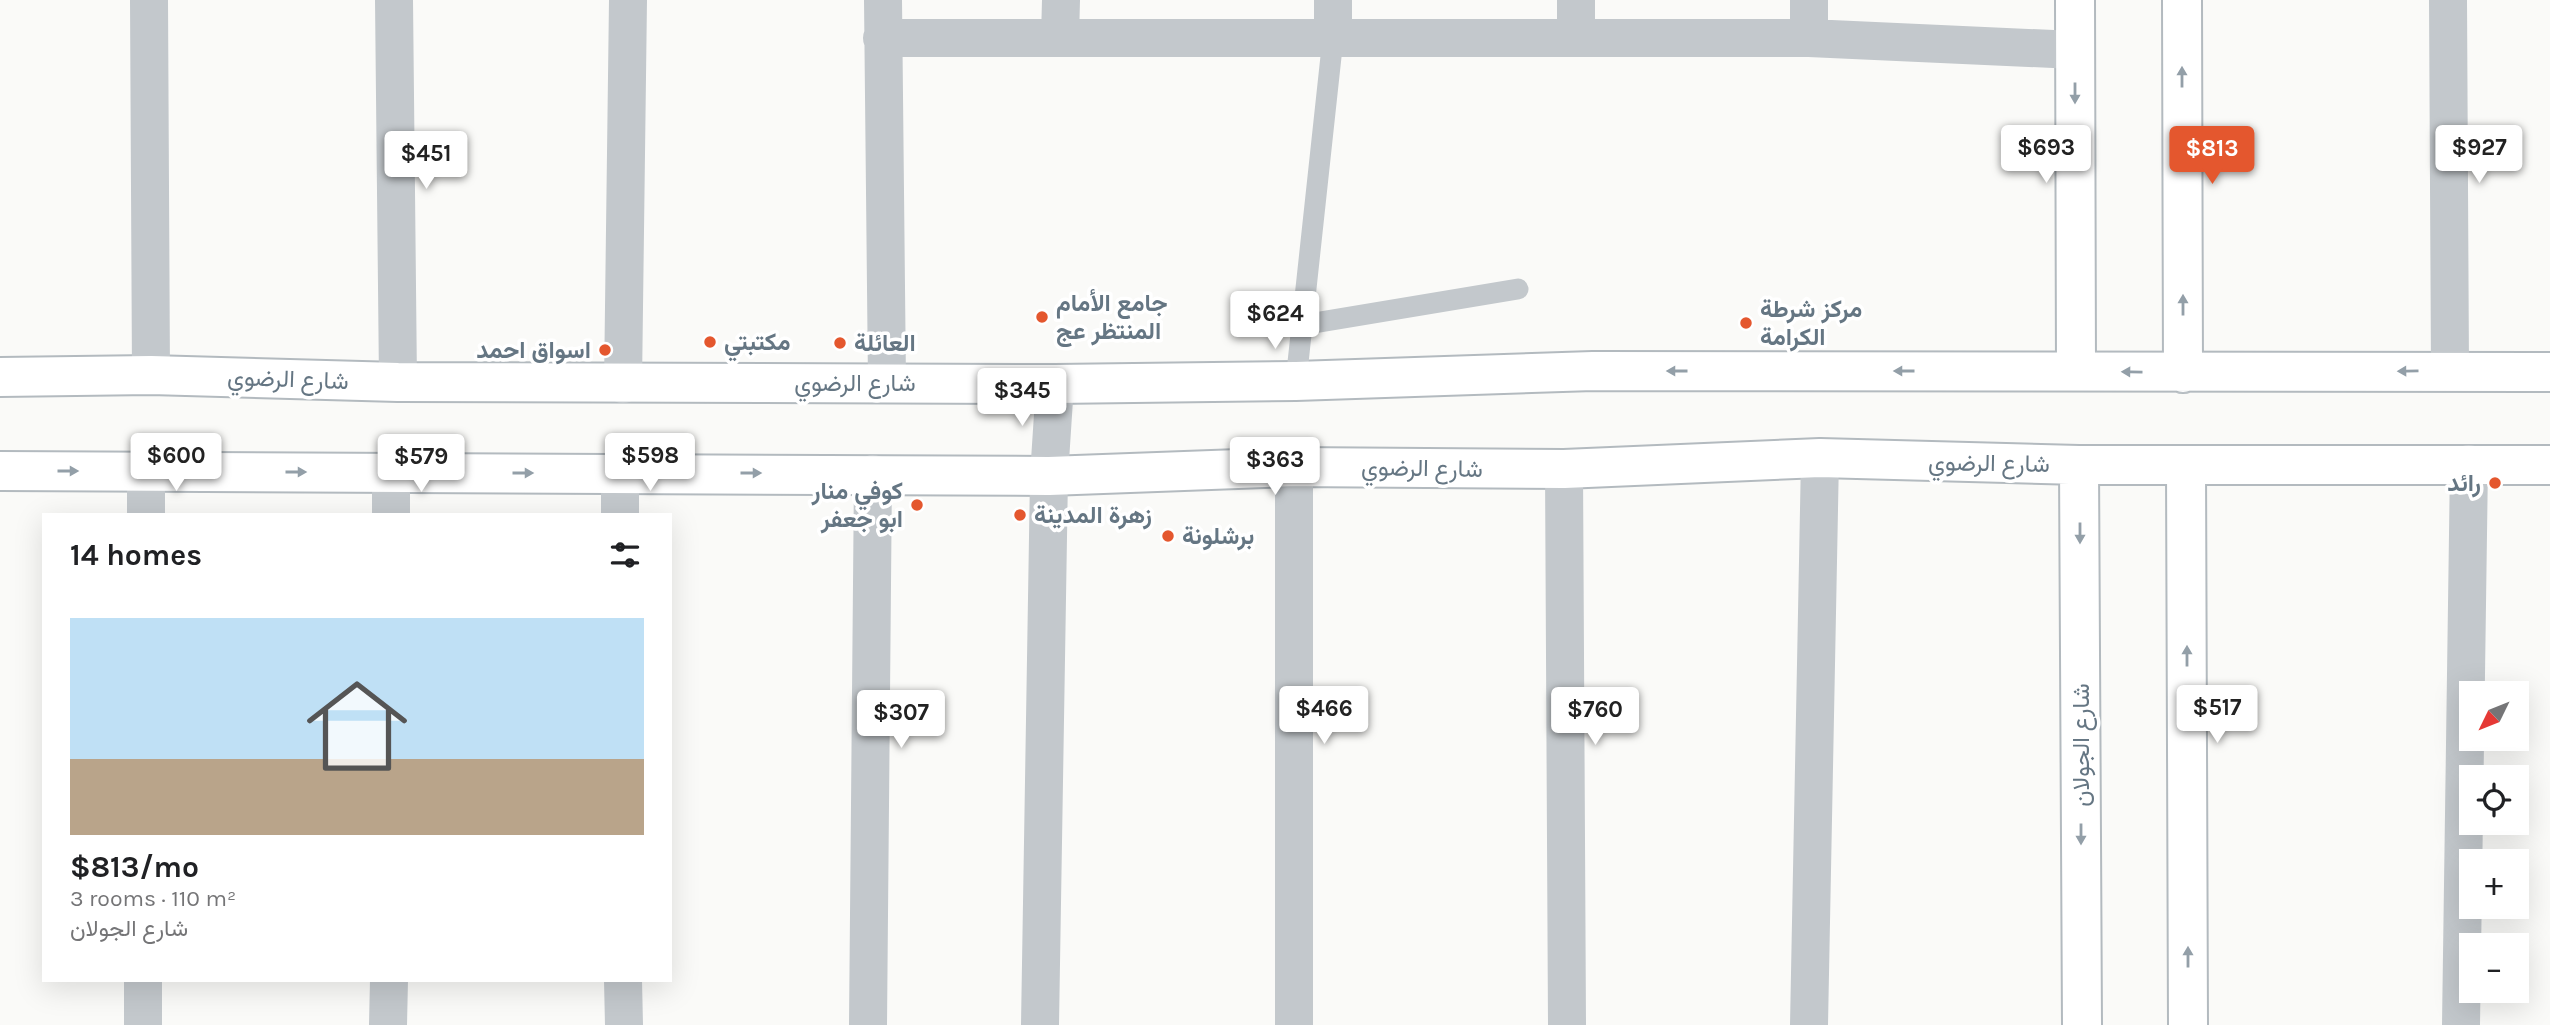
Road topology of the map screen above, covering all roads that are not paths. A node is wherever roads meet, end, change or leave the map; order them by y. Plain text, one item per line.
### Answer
1 (149, 0) edge
2 (394, 0) edge
3 (628, 0) edge
4 (883, 0) edge
5 (1061, 0) edge
6 (1333, 0) edge
7 (1576, 0) edge
8 (1809, 0) edge
9 (2075, 0) edge
10 (2182, 0) edge
11 (2448, 0) edge
12 (883, 38) junction
13 (1060, 38) junction
14 (1333, 38) junction
15 (1576, 38) junction
16 (1809, 38) junction
17 (2075, 50) junction
18 (1518, 289) dead end
19 (1302, 325) junction
20 (2076, 370) junction
21 (2450, 370) junction
22 (2550, 372) edge
23 (2183, 373) junction
24 (151, 375) junction
25 (0, 377) edge
26 (1296, 381) junction
27 (398, 382) junction
28 (887, 383) junction
29 (623, 384) junction
30 (1055, 384) junction
31 (1820, 458) junction
32 (2469, 464) junction
33 (2079, 465) junction
34 (2550, 465) edge
35 (2186, 466) junction
36 (1294, 467) junction
37 (1564, 469) junction
38 (0, 471) edge
39 (146, 472) junction
40 (391, 472) junction
41 (620, 473) junction
42 (873, 474) junction
43 (1049, 476) junction
44 (146, 513) edge
45 (391, 513) edge
46 (620, 513) edge
47 (143, 982) edge
48 (389, 982) edge
49 (624, 982) edge
50 (143, 1025) edge
51 (388, 1025) edge
52 (624, 1025) edge
53 (868, 1025) edge
54 (1040, 1025) edge
55 (1294, 1025) edge
56 (1567, 1025) edge
57 (1809, 1025) edge
58 (2082, 1025) edge
59 (2189, 1025) edge
60 (2461, 1025) edge

1 - 24 street
2 - 27 street
3 - 29 street
4 - 12 street
5 - 13 street
6 - 14 street
7 - 15 street
8 - 16 street
9 - 17 street
23 -> 10 street
11 - 21 street
12 - 13 street
12 - 28 street
13 - 14 street
14 - 15 street
14 - 19 lane
15 - 16 street
16 - 17 street
17 -> 20 street
18 - 19 lane
19 - 26 lane
23 -> 20 street, شارع الرضوي
20 -> 26 street, شارع الرضوي
21 - 22 street, شارع الرضوي
21 -> 23 street, شارع الرضوي
24 - 25 street, شارع الرضوي
24 - 27 street, شارع الرضوي
26 - 30 street, شارع الرضوي
27 - 29 street, شارع الرضوي
28 - 29 street, شارع الرضوي
28 - 30 street, شارع الرضوي
30 - 43 street
31 - 33 street, شارع الرضوي
31 - 37 street, شارع الرضوي
31 - 57 street
32 - 34 street, شارع الرضوي
32 - 35 street, شارع الرضوي
32 - 60 street
33 - 35 street, شارع الرضوي
33 -> 58 street, شارع الجولان
59 -> 35 street
36 - 37 street, شارع الرضوي
36 - 43 street, شارع الرضوي
36 - 55 street
37 - 56 street
38 -> 39 street, شارع الرضوي
39 -> 40 street, شارع الرضوي
39 - 44 street
40 -> 41 street, شارع الرضوي
40 - 45 street
41 -> 42 street, شارع الرضوي
41 - 46 street
42 - 43 street, شارع الرضوي
42 - 53 street
43 - 54 street
47 - 50 street
48 - 51 street
49 - 52 street

